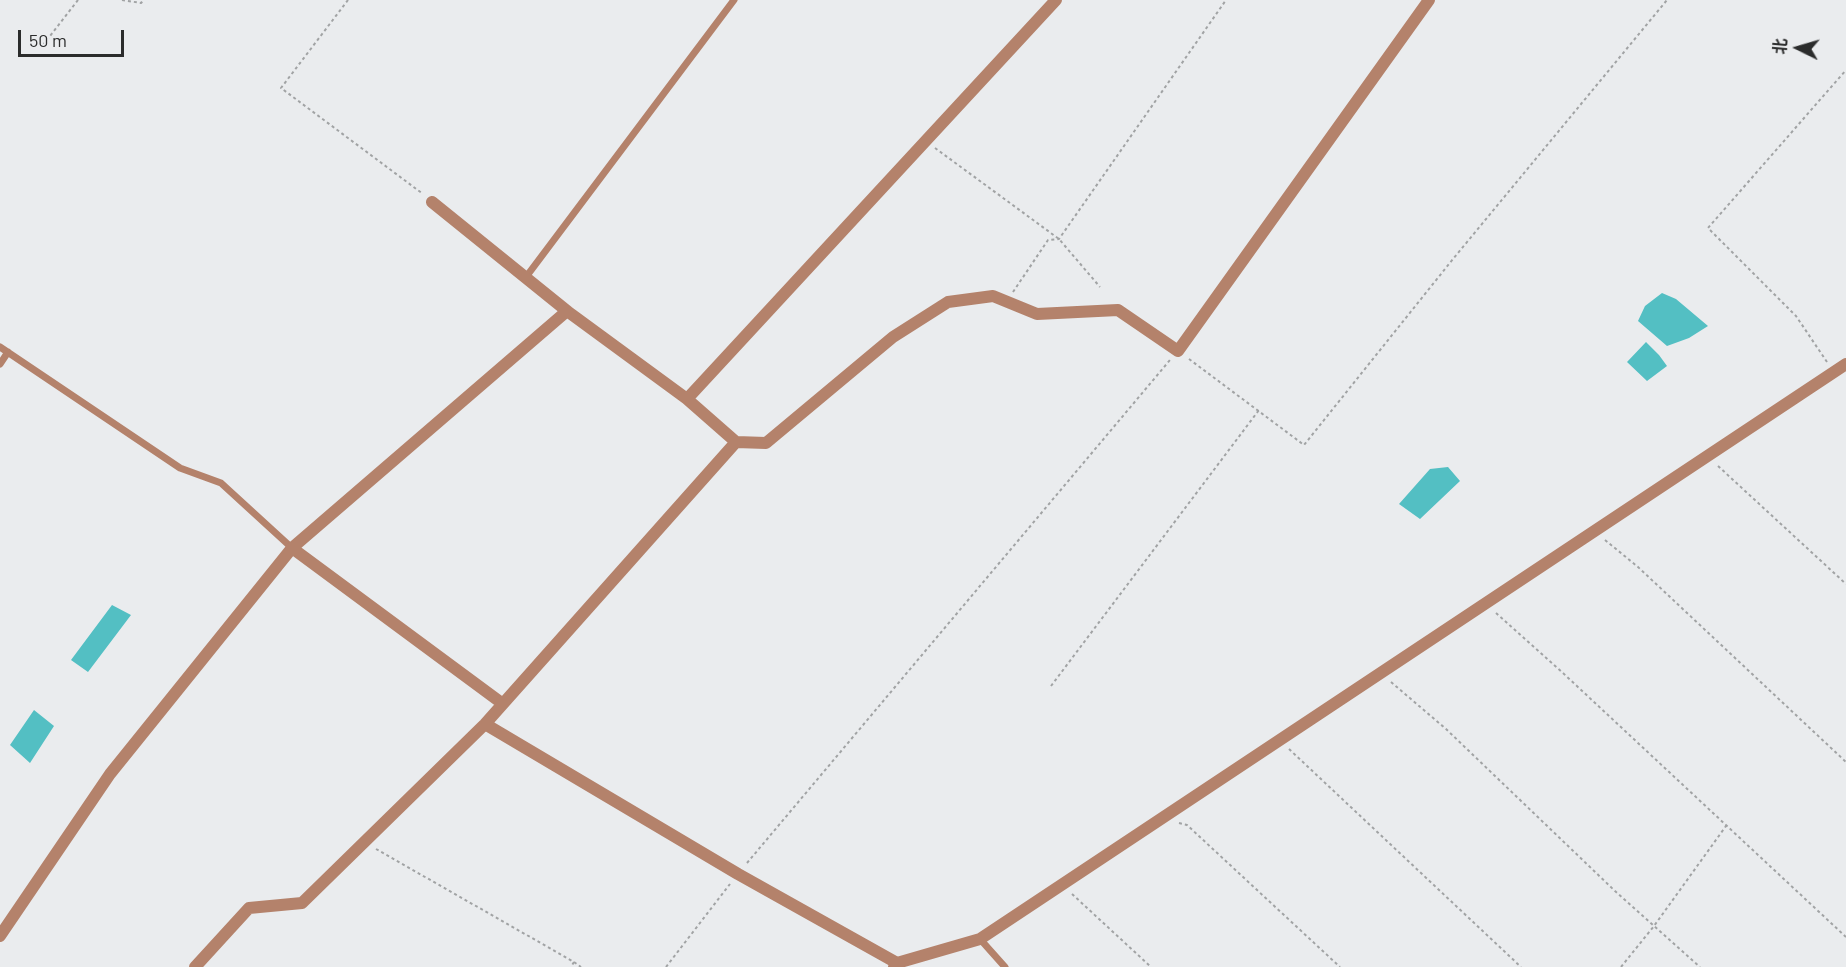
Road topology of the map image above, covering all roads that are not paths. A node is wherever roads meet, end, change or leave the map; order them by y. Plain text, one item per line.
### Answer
1 (734, 0) edge
2 (1056, 0) edge
3 (1429, 0) edge
4 (432, 202) road end
5 (526, 277) junction
6 (567, 311) junction
7 (0, 347) edge
8 (8, 352) junction
9 (1846, 363) edge
10 (0, 364) edge
11 (687, 399) junction
12 (736, 442) junction
13 (292, 548) junction
14 (503, 704) junction
15 (485, 724) junction
16 (0, 936) edge
17 (980, 939) junction
18 (895, 965) edge
19 (195, 967) edge
20 (1005, 967) edge

1 - 5 lane
2 - 11 street
3 - 12 street
4 - 5 street
5 - 6 street
6 - 11 street
6 - 13 street
7 - 8 lane
8 - 10 lane
8 - 13 lane
9 - 17 street
11 - 12 street
12 - 14 street
13 - 14 street
13 - 16 street
14 - 15 street
15 - 18 street
15 - 19 street
17 - 18 street
17 - 20 lane

